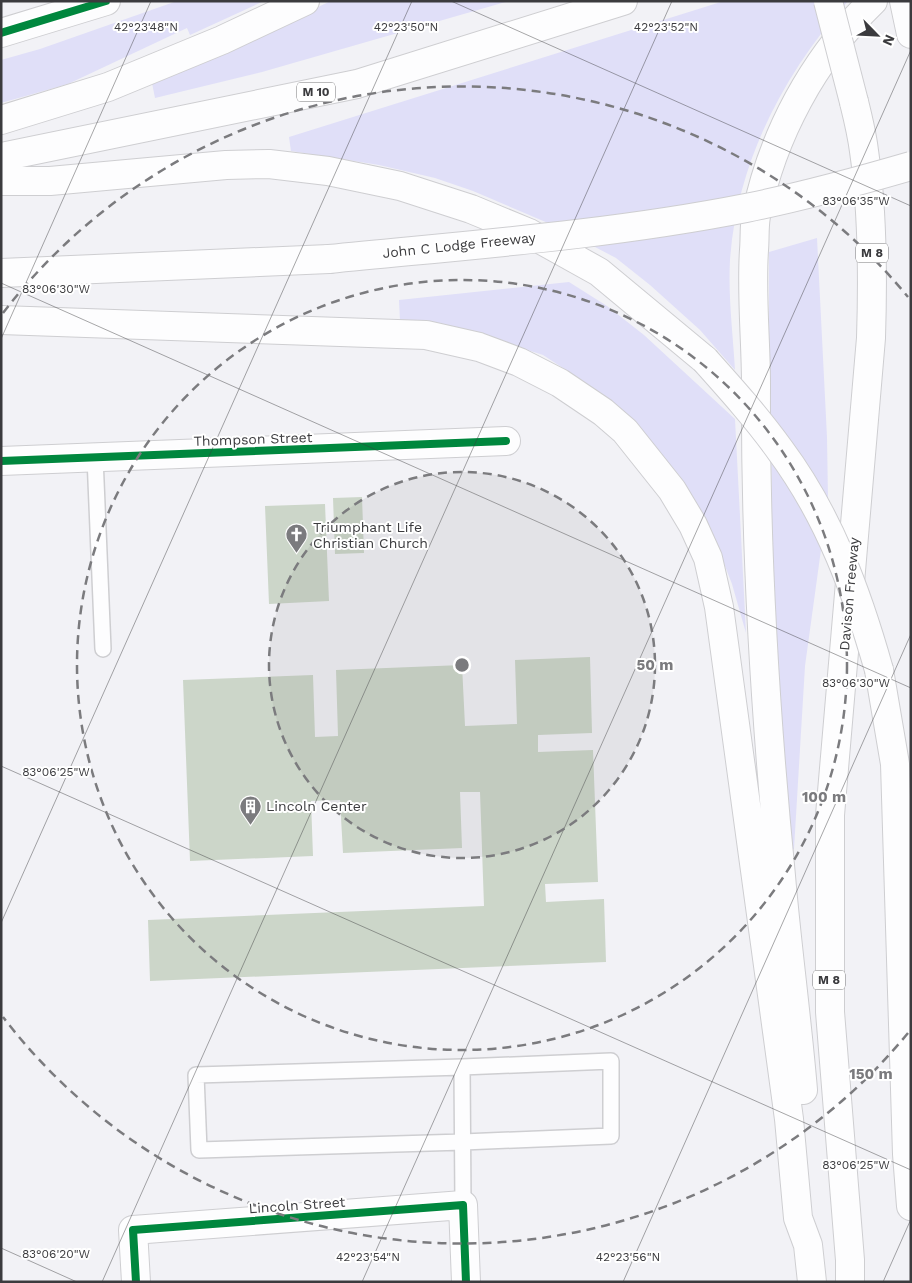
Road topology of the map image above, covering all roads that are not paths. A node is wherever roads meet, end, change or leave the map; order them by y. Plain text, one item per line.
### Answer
1 (106, 1) edge
2 (306, 1) edge
3 (624, 1) edge
4 (828, 1) edge
5 (874, 1) edge
6 (904, 1) edge
7 (1, 32) edge
8 (911, 34) edge
9 (1, 120) edge
10 (1, 158) edge
11 (911, 166) edge
12 (1, 181) edge
13 (1, 273) edge
14 (1, 320) edge
15 (506, 442) dead end
16 (95, 457) junction
17 (1, 461) edge
18 (103, 650) dead end
19 (462, 1067) junction
20 (463, 1142) junction
21 (463, 1205) junction
22 (911, 1206) edge
23 (808, 1245) junction
24 (136, 1282) edge
25 (466, 1282) edge
26 (812, 1282) edge
27 (850, 1282) edge

1 - 7 main road
2 - 9 main road
3 - 10 main road, M 10
4 - 27 main road, Davison Freeway / M 8, bridge
5 - 23 main road
6 - 8 main road
11 - 13 main road, John C Lodge Freeway, bridge
12 - 22 main road, bridge
14 - 23 main road
15 - 16 main road, Thompson Street
16 - 17 main road, Thompson Street
16 - 18 lane
19 - 20 lane
19 - 20 lane
19 - 20 lane
20 - 21 lane
21 - 24 main road, Lincoln Street
21 - 25 main road
23 - 26 main road

